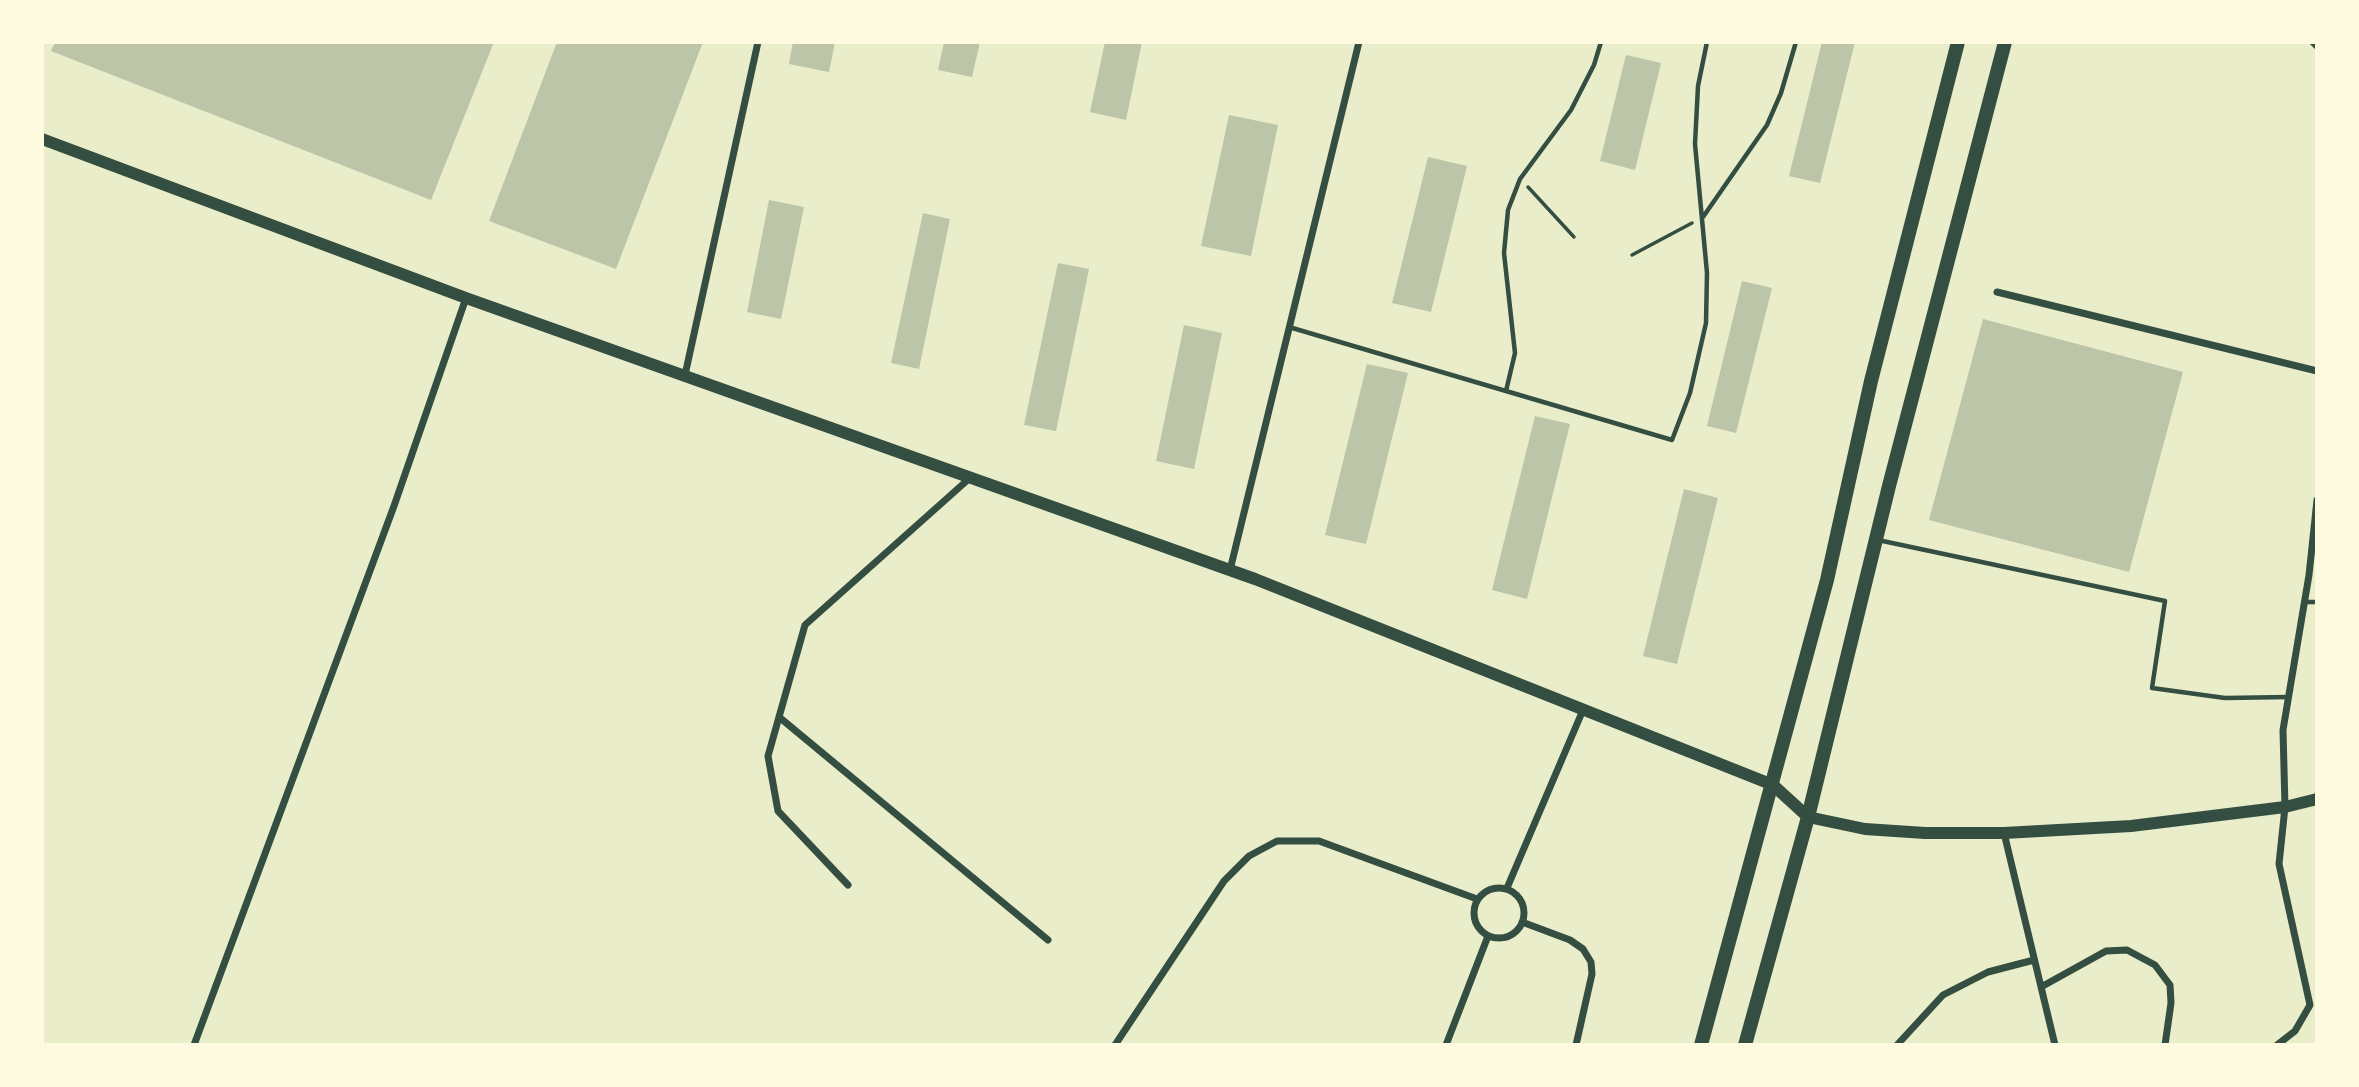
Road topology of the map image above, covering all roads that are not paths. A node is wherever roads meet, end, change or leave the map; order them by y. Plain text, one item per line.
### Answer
1 (758, 42) edge
2 (1359, 42) edge
3 (1601, 42) edge
4 (1707, 42) edge
5 (1796, 42) edge
6 (1958, 42) edge
7 (2005, 42) edge
8 (2311, 42) edge
9 (2317, 48) edge
10 (42, 139) edge
11 (1702, 218) junction
12 (1997, 292) dead end
13 (466, 298) junction
14 (1289, 327) junction
15 (2317, 370) edge
16 (685, 375) junction
17 (1506, 391) junction
18 (971, 477) junction
19 (2317, 500) edge
20 (1877, 540) junction
21 (1230, 570) junction
22 (2317, 602) edge
23 (2304, 603) junction
24 (2289, 697) junction
25 (1583, 710) junction
26 (779, 718) junction
27 (1773, 785) junction
28 (2317, 799) edge
29 (2285, 807) junction
30 (1808, 817) junction
31 (2004, 833) junction
32 (848, 885) dead end
33 (1507, 888) junction
34 (1477, 899) junction
35 (1522, 922) junction
36 (1488, 936) junction
37 (1048, 940) dead end
38 (2034, 960) junction
39 (2041, 987) junction
40 (194, 1045) edge
41 (1115, 1045) edge
42 (1446, 1045) edge
43 (1576, 1045) edge
44 (1701, 1045) edge
45 (1745, 1045) edge
46 (1897, 1045) edge
47 (2055, 1045) edge
48 (2165, 1045) edge
49 (2277, 1045) edge

1 - 16 street
2 - 14 street
3 - 17 lane
4 - 11 lane
5 - 11 lane
6 - 27 main road
7 - 20 main road
8 - 9 lane
10 - 13 street
11 - 17 lane
12 - 15 street
13 - 16 street
13 - 40 street
14 - 17 lane
14 - 21 street
16 - 18 street
18 - 21 street
18 - 26 street
19 - 23 street
20 - 24 lane
20 - 30 main road
21 - 25 street
22 - 23 lane
23 - 24 street
24 - 29 street
25 - 27 street
25 - 33 street
26 - 32 street
26 - 37 street
27 - 30 street
27 - 44 main road
28 - 29 street
29 - 31 street
29 - 49 street
30 - 31 street
30 - 45 main road
31 - 38 street
33 - 34 street
33 - 35 street
34 - 36 street
34 - 41 street
35 - 36 street
35 - 43 street
36 - 42 street
38 - 39 street
38 - 46 street
39 - 47 street
39 - 48 street

